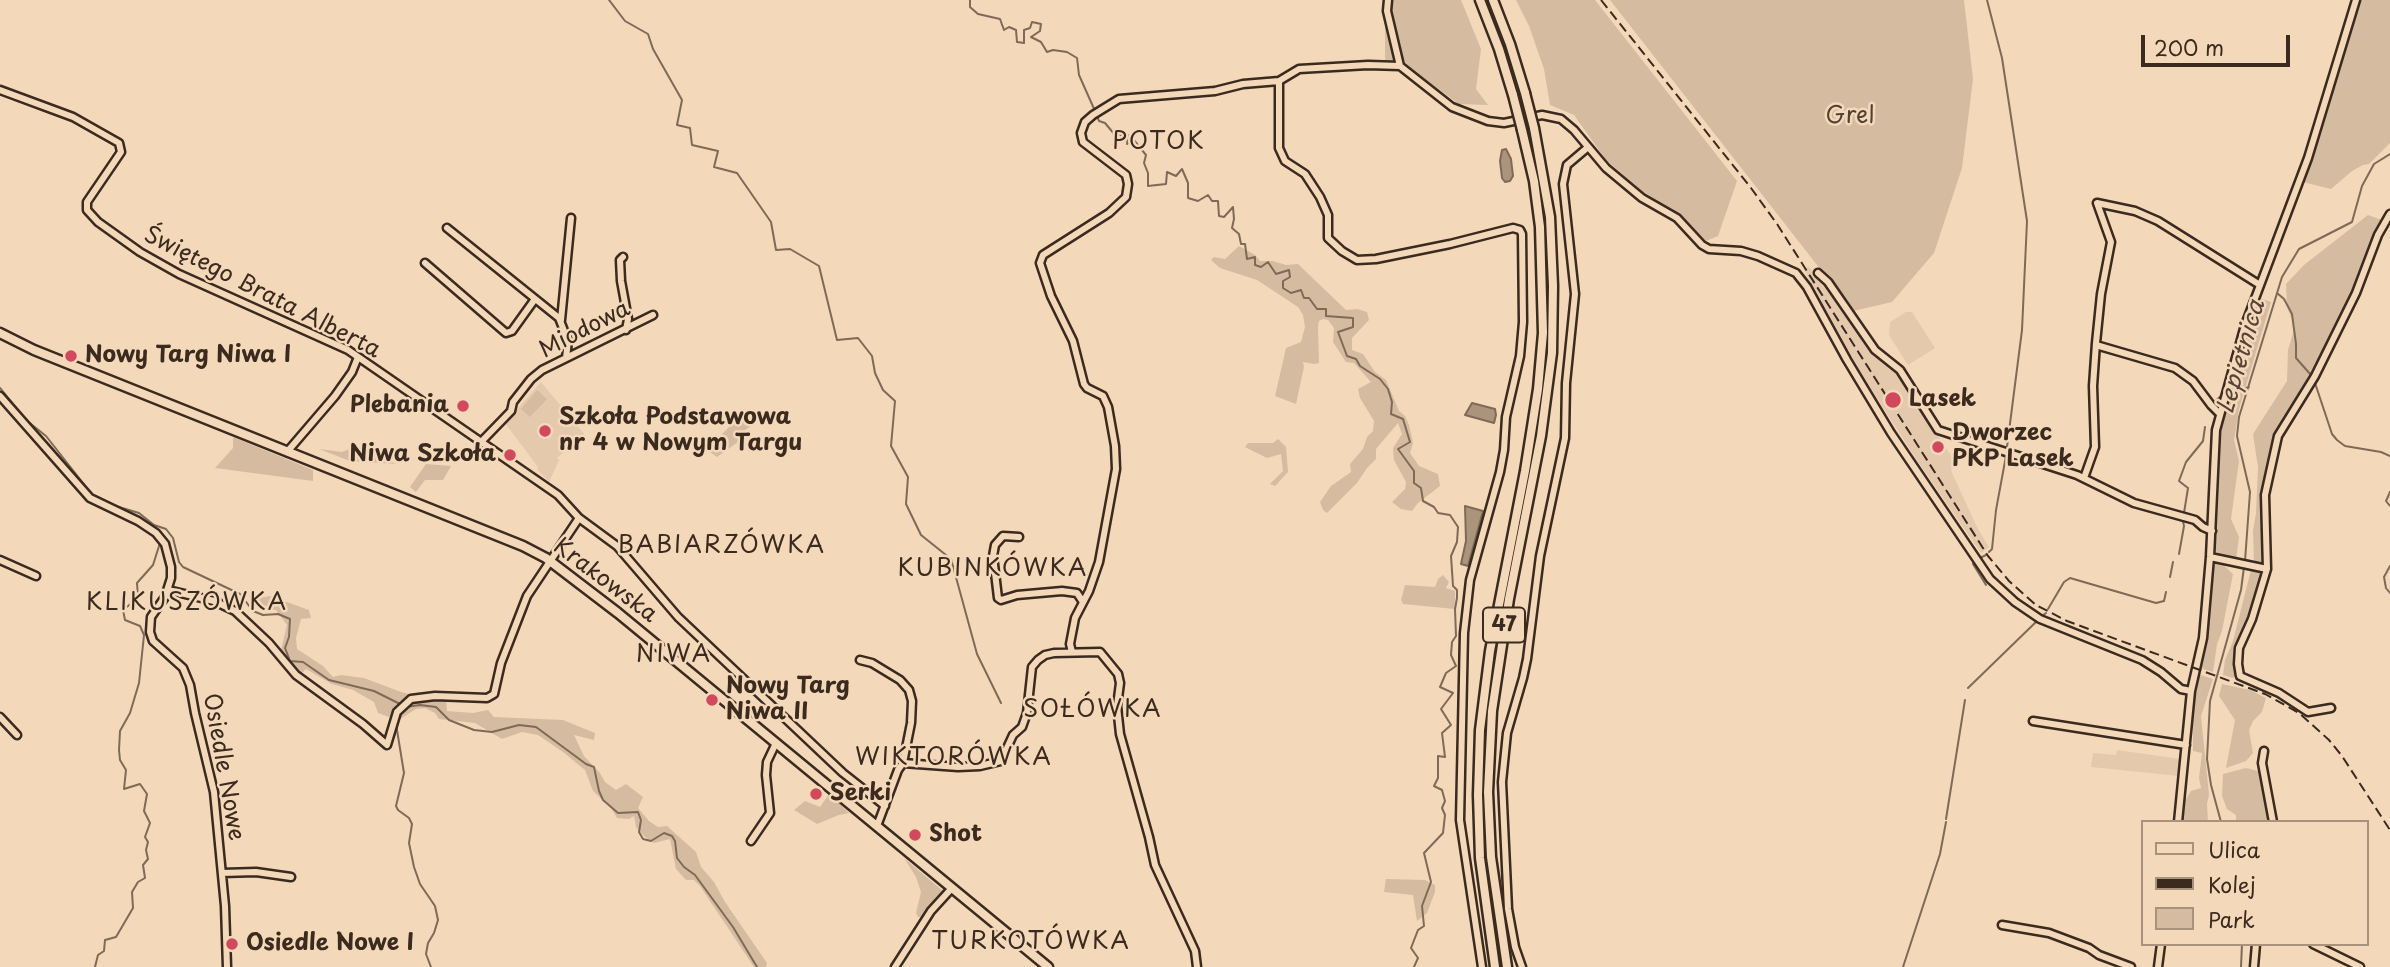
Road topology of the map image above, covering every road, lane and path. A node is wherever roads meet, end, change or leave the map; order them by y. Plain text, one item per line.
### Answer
1 (1388, 0) edge
2 (1480, 0) edge
3 (1493, 0) edge
4 (2356, 0) edge
5 (1400, 66) junction
6 (1279, 81) junction
7 (0, 90) edge
8 (1587, 148) junction
9 (2390, 214) edge
10 (570, 218) dead end
11 (447, 228) dead end
12 (623, 257) dead end
13 (425, 263) dead end
14 (1818, 272) dead end
15 (2260, 285) junction
16 (535, 299) junction
17 (653, 316) dead end
18 (561, 322) junction
19 (626, 330) junction
20 (0, 335) edge
21 (2096, 345) junction
22 (358, 357) junction
23 (566, 358) junction
24 (0, 396) edge
25 (2220, 414) junction
26 (481, 442) junction
27 (287, 452) junction
28 (2084, 478) junction
29 (579, 518) junction
30 (2211, 531) junction
31 (1019, 537) dead end
32 (2210, 556) junction
33 (0, 560) edge
34 (552, 562) junction
35 (2267, 569) junction
36 (36, 576) dead end
37 (168, 590) junction
38 (1083, 601) junction
39 (1072, 652) junction
40 (860, 660) dead end
41 (2191, 691) junction
42 (2331, 708) dead end
43 (0, 717) edge
44 (2033, 721) dead end
45 (17, 735) dead end
46 (776, 743) junction
47 (2186, 745) junction
48 (2264, 751) dead end
49 (903, 763) junction
50 (885, 806) junction
51 (2178, 820) edge
52 (2273, 820) edge
53 (877, 826) junction
54 (751, 841) dead end
55 (222, 873) junction
56 (291, 877) dead end
57 (952, 888) junction
58 (2002, 925) dead end
59 (2161, 946) edge
60 (2256, 946) edge
61 (2317, 946) edge
62 (227, 967) edge
63 (895, 967) edge
64 (1048, 967) edge
65 (1197, 967) edge
66 (1482, 967) edge
67 (1495, 967) edge
68 (1507, 967) edge
69 (1522, 967) edge
70 (2131, 967) edge
71 (2158, 967) edge
72 (2255, 967) edge
73 (2360, 967) edge

1 - 5 street
2 - 67 main road, 47, bridge
3 - 68 main road, 47, bridge
4 - 15 street
5 - 6 street
5 - 8 street
6 - 38 street
6 - 66 street
7 - 22 street, Świętego Brata Alberta
8 - 41 street
8 - 69 street
9 - 35 street
10 - 18 street
11 - 16 street
12 - 19 street
13 - 16 street
14 - 28 street
15 - 21 street
15 - 25 street
16 - 18 street
17 - 19 street, Miodowa
18 - 23 street
19 - 23 street, Miodowa
20 - 27 main road, Krakowska
21 - 25 street
21 - 28 street
22 - 26 street, Świętego Brata Alberta
22 - 27 street
23 - 26 street, Miodowa
24 - 37 street, Osiedle Nowe
25 - 30 street
26 - 29 street, Świętego Brata Alberta
27 - 34 main road, Krakowska
28 - 30 street
29 - 34 street
29 - 50 street, Świętego Brata Alberta
30 - 32 street
31 - 38 street
32 - 35 street
32 - 41 street
33 - 36 street
34 - 37 street
34 - 46 main road, Krakowska
35 - 42 street
37 - 55 street, Osiedle Nowe
38 - 39 street
39 - 49 street
39 - 65 street
40 - 49 street
41 - 47 street
43 - 45 street
44 - 47 street
46 - 53 main road, Krakowska
46 - 54 street
47 - 51 street
48 - 52 street
49 - 50 street
50 - 53 street
53 - 57 main road, Krakowska
55 - 56 street
55 - 62 street, Osiedle Nowe
57 - 63 street
57 - 64 main road, Krakowska
58 - 70 street
59 - 71 street
60 - 72 street
61 - 73 street

